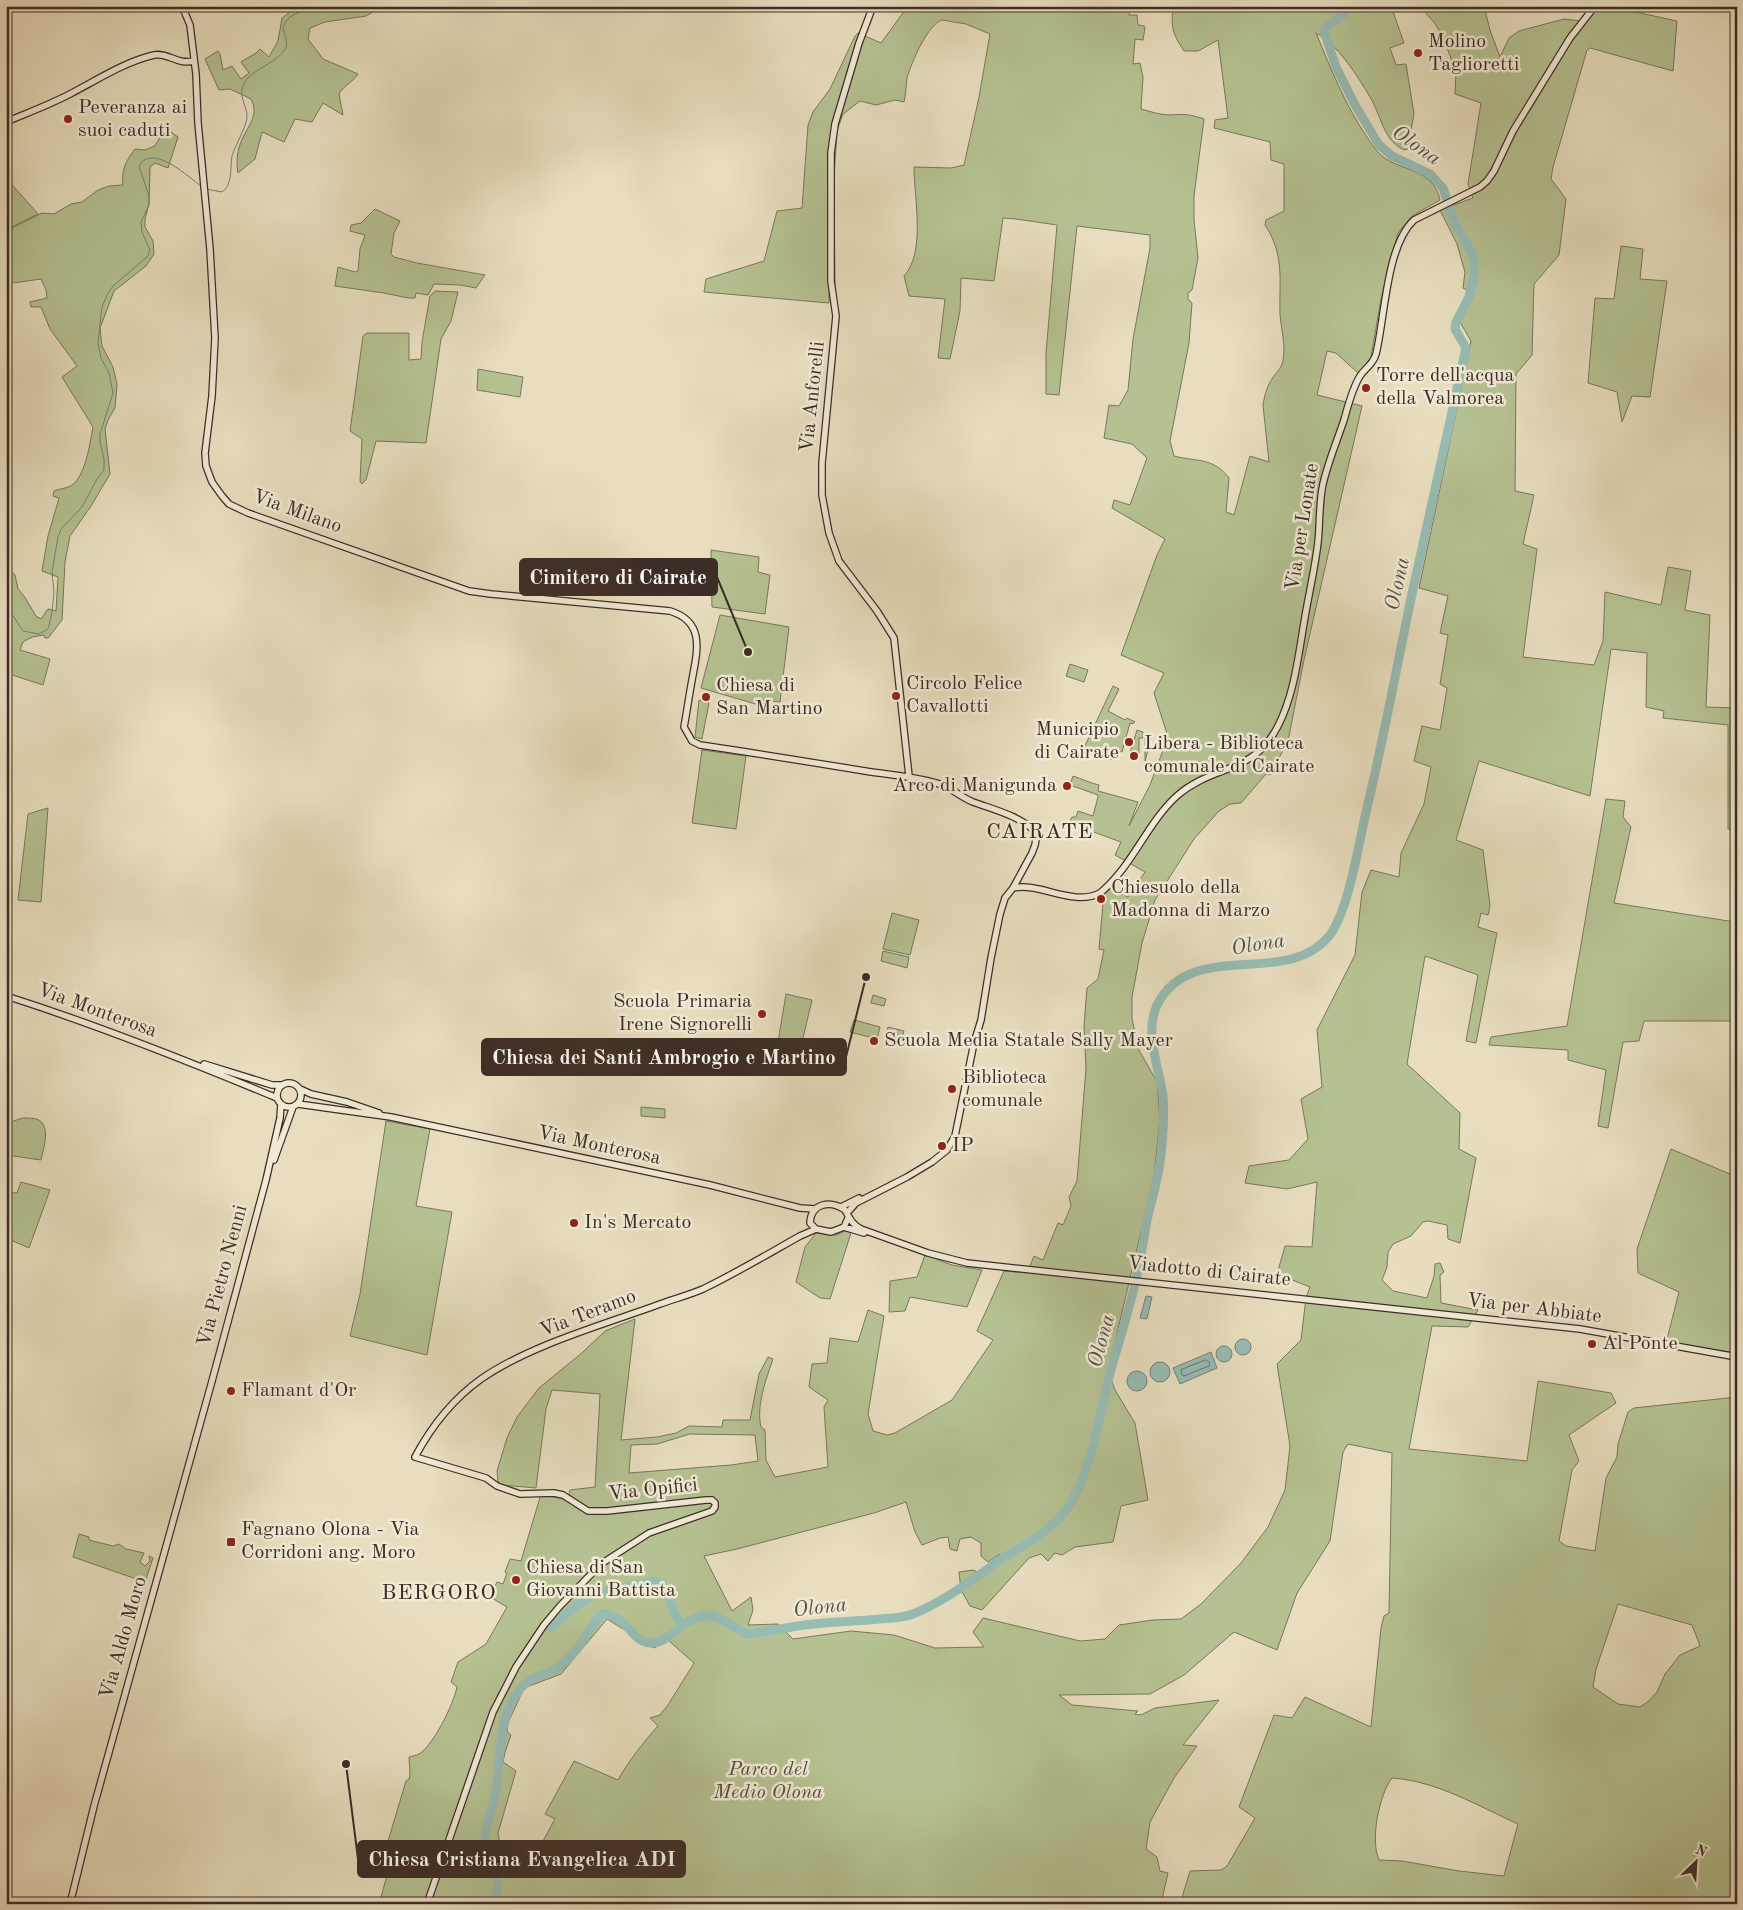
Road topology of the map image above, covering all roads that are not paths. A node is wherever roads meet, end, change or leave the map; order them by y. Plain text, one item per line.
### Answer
1 (182, 6) edge
2 (873, 6) edge
3 (1595, 6) edge
4 (194, 61) junction
5 (6, 122) edge
6 (909, 776) junction
7 (1020, 876) junction
8 (1026, 887) junction
9 (1013, 888) junction
10 (6, 996) edge
11 (177, 1057) junction
12 (281, 1085) junction
13 (300, 1089) junction
14 (279, 1101) junction
15 (295, 1105) junction
16 (391, 1117) junction
17 (266, 1180) junction
18 (869, 1197) junction
19 (841, 1207) junction
20 (800, 1208) junction
21 (814, 1208) junction
22 (811, 1216) junction
23 (847, 1216) junction
24 (810, 1223) junction
25 (844, 1227) junction
26 (816, 1229) junction
27 (800, 1236) junction
28 (883, 1238) junction
29 (1386, 1308) joint
30 (1737, 1357) edge
31 (212, 1381) joint
32 (415, 1457) joint
33 (70, 1904) edge
34 (427, 1904) edge

1 - 4 street, Via Milano
2 - 6 street, Via Anforelli
3 - 8 street, Via per Lonate
4 - 5 street
4 - 6 street, Via Milano
6 - 7 street
7 - 8 street
7 - 9 street
8 - 9 street
9 - 18 street
10 - 11 street, Via Monterosa
11 - 12 street, Via Monterosa
11 - 14 street, Via Monterosa
12 - 13 street
12 - 14 street
13 - 15 street
13 - 16 street, Via Monterosa
14 - 15 street
14 - 17 street, Via Pietro Nenni
15 - 16 street, Via Monterosa
15 - 17 street, Via Pietro Nenni
16 - 20 street, Via Monterosa
17 - 31 street, Via Pietro Nenni
18 - 19 street
18 - 23 street
19 - 21 street
19 - 23 street
20 - 21 street, Via Monterosa
20 - 22 street, Via Monterosa
21 - 22 street
22 - 24 street
23 - 25 street
23 - 28 street
24 - 26 street
24 - 27 street, Via Teramo
25 - 26 street
25 - 28 street
26 - 27 street, Via Teramo
27 - 32 street, Via Teramo
28 - 29 street, Viadotto di Cairate
29 - 30 street, Via per Abbiate
31 - 33 street, Via Aldo Moro
32 - 34 street, Via Opifici

